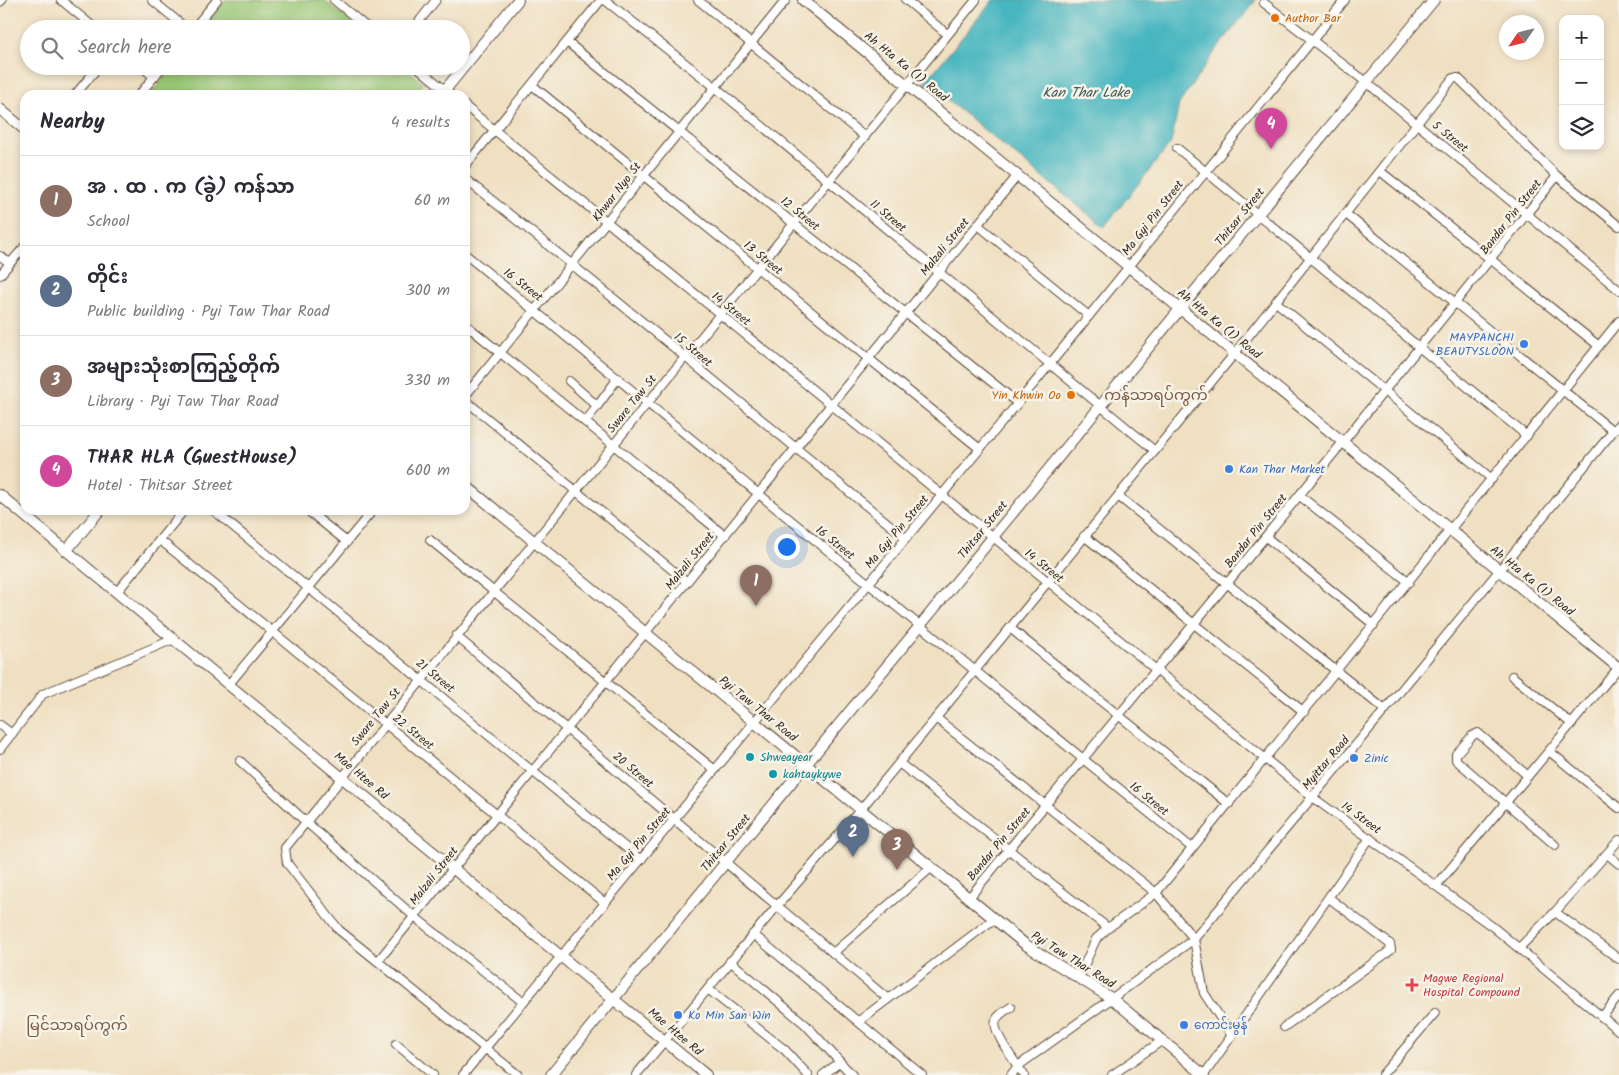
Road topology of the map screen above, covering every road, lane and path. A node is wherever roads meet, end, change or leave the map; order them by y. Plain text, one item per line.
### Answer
1 (62, 0) edge
2 (152, 0) edge
3 (217, 0) edge
4 (334, 0) edge
5 (518, 0) edge
6 (600, 0) edge
7 (605, 0) edge
8 (698, 0) edge
9 (786, 0) edge
10 (803, 0) edge
11 (906, 0) edge
12 (976, 0) edge
13 (1345, 0) edge
14 (1434, 0) edge
15 (432, 1) edge
16 (1264, 3) dead end
17 (85, 20) edge
18 (177, 20) edge
19 (201, 20) edge
20 (358, 20) edge
21 (419, 20) edge
22 (947, 34) junction
23 (1313, 40) junction
24 (567, 42) junction
25 (751, 43) junction
26 (470, 62) edge
27 (92, 75) edge
28 (152, 75) edge
29 (426, 75) edge
30 (460, 75) edge
31 (154, 77) joint
32 (1366, 82) junction
33 (908, 84) junction
34 (532, 85) junction
35 (715, 86) junction
36 (80, 90) edge
37 (143, 90) edge
38 (443, 90) edge
39 (448, 90) edge
40 (0, 109) edge
41 (470, 110) edge
42 (1418, 125) junction
43 (20, 126) edge
44 (494, 129) junction
45 (680, 131) junction
46 (865, 137) junction
47 (1177, 148) dead end
48 (470, 160) edge
49 (1205, 170) junction
50 (1380, 171) junction
51 (1018, 175) junction
52 (644, 176) junction
53 (1557, 176) junction
54 (828, 182) junction
55 (470, 183) edge
56 (1258, 214) junction
57 (1346, 214) junction
58 (1528, 215) junction
59 (608, 221) junction
60 (794, 224) junction
61 (978, 225) junction
62 (1619, 226) edge
63 (20, 252) edge
64 (0, 256) edge
65 (470, 258) edge
66 (1311, 258) junction
67 (1491, 260) junction
68 (10, 264) junction
69 (574, 264) junction
70 (1129, 266) junction
71 (757, 268) junction
72 (939, 273) junction
73 (0, 276) edge
74 (1619, 290) edge
75 (1276, 302) junction
76 (1456, 303) junction
77 (1180, 308) junction
78 (536, 309) junction
79 (906, 313) junction
80 (720, 315) junction
81 (1089, 316) junction
82 (1619, 321) edge
83 (470, 328) edge
84 (1599, 346) junction
85 (1420, 348) junction
86 (500, 353) junction
87 (1235, 353) junction
88 (684, 358) junction
89 (869, 359) junction
90 (1050, 364) junction
91 (618, 378) junction
92 (569, 381) dead end
93 (1564, 390) junction
94 (1385, 391) junction
95 (470, 392) edge
96 (470, 402) edge
97 (648, 403) junction
98 (1018, 403) junction
99 (832, 405) junction
100 (1100, 406) junction
101 (596, 408) junction
102 (585, 422) junction
103 (1619, 424) edge
104 (1613, 431) junction
105 (1527, 436) junction
106 (1343, 442) junction
107 (612, 445) junction
108 (796, 448) junction
109 (980, 449) junction
110 (1155, 450) junction
111 (1492, 479) junction
112 (470, 489) edge
113 (576, 490) junction
114 (758, 495) junction
115 (0, 496) edge
116 (941, 496) junction
117 (1118, 496) junction
118 (1300, 496) junction
119 (20, 513) edge
120 (23, 515) edge
121 (96, 515) edge
122 (180, 515) edge
123 (219, 515) edge
124 (313, 515) edge
125 (369, 515) edge
126 (1451, 530) junction
127 (725, 536) junction
128 (1084, 536) junction
129 (1266, 537) junction
130 (906, 538) junction
131 (992, 538) junction
132 (160, 540) junction
133 (430, 540) dead end
134 (347, 542) junction
135 (534, 542) junction
136 (66, 551) junction
137 (1498, 569) junction
138 (687, 582) junction
139 (1046, 582) junction
140 (1409, 582) junction
141 (1228, 583) junction
142 (868, 585) junction
143 (310, 587) junction
144 (493, 591) junction
145 (117, 592) junction
146 (1194, 625) junction
147 (1374, 625) junction
148 (919, 626) junction
149 (1010, 628) junction
150 (273, 631) junction
151 (645, 634) junction
152 (456, 636) junction
153 (174, 639) junction
154 (1619, 667) edge
155 (975, 671) junction
156 (1156, 671) junction
157 (1337, 671) junction
158 (1512, 676) dead end
159 (421, 679) junction
160 (606, 682) junction
161 (229, 684) junction
162 (1385, 710) junction
163 (1304, 712) junction
164 (1119, 716) junction
165 (936, 718) junction
166 (754, 722) junction
167 (385, 723) junction
168 (0, 724) edge
169 (1572, 724) junction
170 (567, 730) junction
171 (12, 734) junction
172 (0, 749) edge
173 (1549, 751) junction
174 (1265, 759) junction
175 (1083, 760) junction
176 (240, 761) dead end
177 (899, 763) junction
178 (806, 764) junction
179 (715, 770) junction
180 (533, 771) junction
181 (342, 776) junction
182 (1528, 776) junction
183 (1312, 797) junction
184 (1229, 804) junction
185 (1505, 804) junction
186 (1046, 805) junction
187 (1619, 808) edge
188 (861, 809) junction
189 (498, 815) junction
190 (674, 820) junction
191 (305, 821) junction
192 (1370, 838) junction
193 (1619, 840) edge
194 (1555, 845) dead end
195 (1192, 848) junction
196 (1009, 849) junction
197 (1607, 854) junction
198 (641, 860) junction
199 (725, 862) junction
200 (1619, 864) edge
201 (932, 868) junction
202 (453, 870) junction
203 (1436, 886) junction
204 (1156, 893) junction
205 (969, 898) junction
206 (1329, 898) junction
207 (605, 903) junction
208 (777, 906) junction
209 (1555, 912) junction
210 (416, 918) junction
211 (994, 919) junction
212 (1108, 928) junction
213 (753, 934) junction
214 (1194, 938) junction
215 (1519, 948) junction
216 (833, 953) junction
217 (561, 956) junction
218 (1619, 959) edge
219 (378, 961) junction
220 (730, 961) junction
221 (1078, 979) junction
222 (708, 989) junction
223 (1619, 996) edge
224 (614, 998) junction
225 (1111, 998) junction
226 (888, 999) junction
227 (523, 1002) junction
228 (1010, 1007) dead end
229 (1435, 1013) dead end
230 (1602, 1017) junction
231 (860, 1021) junction
232 (1284, 1028) dead end
233 (1619, 1031) edge
234 (1232, 1036) junction
235 (1163, 1040) junction
236 (665, 1041) junction
237 (396, 1044) dead end
238 (485, 1048) junction
239 (840, 1062) junction
240 (1018, 1066) junction
241 (432, 1075) edge
242 (463, 1075) edge
243 (518, 1075) edge
244 (551, 1075) edge
245 (636, 1075) edge
246 (706, 1075) edge
247 (808, 1075) edge
248 (823, 1075) edge
249 (852, 1075) edge
250 (922, 1075) edge
251 (1011, 1075) edge
252 (1024, 1075) edge
253 (1112, 1075) edge
254 (1204, 1075) edge
255 (1382, 1075) edge

1 - 17 street
2 - 18 street
3 - 19 street
4 - 20 street
5 - 26 street
6 - 24 street
7 - 35 street, 11 Street
8 - 25 street
9 - 25 street, Khwar Nyo St
10 - 33 street, Ah Hta Ka (1) Road
11 - 22 street
12 - 22 street, Sware Taw St
13 - 23 street, Ma Gyi Pin Street
14 - 32 street, Thitsar Street
15 - 21 street
16 - 23 street, 5 Street
22 - 33 street, Sware Taw St
23 - 32 street, 5 Street
23 - 49 street, Ma Gyi Pin Street
24 - 34 street
24 - 45 street, 12 Street
25 - 35 street, Khwar Nyo St
25 - 46 street
27 - 36 street
28 - 31 street
29 - 38 street
30 - 39 street
31 - 37 street
32 - 42 street, 5 Street
32 - 56 street, Thitsar Street
33 - 46 street, Sware Taw St
33 - 51 street, Ah Hta Ka (1) Road
34 - 44 street
34 - 52 street, 13 Street
35 - 45 street, Khwar Nyo St
35 - 54 street, 11 Street
40 - 43 street
41 - 44 street, 14 Street
42 - 50 street
42 - 53 street
42 - 58 street, 5 Street
44 - 48 street
44 - 59 street, 14 Street
45 - 52 street, Khwar Nyo St
45 - 60 street, 12 Street
46 - 54 street, Sware Taw St
47 - 49 street
49 - 56 street
49 - 70 street, Ma Gyi Pin Street
50 - 57 street
50 - 67 street
51 - 61 street, Malzali Street
51 - 70 street, Ah Hta Ka (1) Road
52 - 59 street, Khwar Nyo St
52 - 71 street, 13 Street
53 - 58 street, Bandar Pin Street
53 - 62 street
54 - 60 street, Sware Taw St
54 - 72 street, 11 Street
55 - 69 street, 15 Street
56 - 66 street
56 - 77 street, Thitsar Street
57 - 66 street
57 - 76 street
58 - 67 street, Bandar Pin Street
58 - 74 street, 5 Street
59 - 69 street, Khwar Nyo St
59 - 80 street, 14 Street
60 - 71 street, Sware Taw St
60 - 79 street, 12 Street
61 - 72 street, Malzali Street
61 - 81 street
63 - 68 street
64 - 68 street
65 - 78 street, 16 Street
66 - 75 street
66 - 85 street
67 - 76 street, Bandar Pin Street
67 - 84 street
68 - 73 street
69 - 78 street, Khwar Nyo St
69 - 88 street, 15 Street
70 - 77 street, Ah Hta Ka (1) Road
70 - 81 street, Ma Gyi Pin Street
71 - 80 street, Sware Taw St
71 - 89 street, 13 Street
72 - 79 street, Malzali Street
72 - 90 street, 11 Street
75 - 87 street
75 - 94 street
76 - 85 street, Bandar Pin Street
76 - 93 street
77 - 87 street, Ah Hta Ka (1) Road
77 - 100 street, Thitsar Street
78 - 86 street, Khwar Nyo St
78 - 91 street, 16 Street
79 - 89 street, Malzali Street
79 - 98 street, 12 Street
80 - 88 street, Sware Taw St
80 - 99 street, 14 Street
81 - 90 street, Ma Gyi Pin Street
82 - 84 street
83 - 86 street
84 - 93 street
85 - 94 street, Bandar Pin Street
85 - 105 street
86 - 95 street, Khwar Nyo St
86 - 102 street
87 - 106 street, Ah Hta Ka (1) Road
87 - 110 street
88 - 97 street, Sware Taw St
88 - 108 street, 15 Street
89 - 99 street, Malzali Street
89 - 109 street, 13 Street
90 - 98 street, Ma Gyi Pin Street
90 - 100 street, 11 Street
91 - 97 street, 16 Street
91 - 101 street
92 - 101 street
93 - 104 street
93 - 105 street
94 - 106 street, Bandar Pin Street
94 - 111 street
96 - 113 street
97 - 107 street, Sware Taw St
97 - 114 street, 16 Street
98 - 109 street, Ma Gyi Pin Street
99 - 108 street, Malzali Street
99 - 116 street, 14 Street
100 - 110 street, 11 Street
100 - 131 street, Thitsar Street
101 - 102 street
102 - 107 street
103 - 104 street, Myittar Road
104 - 137 street, Myittar Road
105 - 111 street
106 - 118 street, Bandar Pin Street
106 - 126 street, Ah Hta Ka (1) Road
107 - 113 street, Sware Taw St
107 - 127 street
108 - 114 street, Malzali Street
108 - 130 street, 15 Street
109 - 116 street, Ma Gyi Pin Street
110 - 117 street
111 - 126 street
112 - 135 street, Pyi Taw Thar Road
113 - 135 street, Sware Taw St
113 - 138 street
114 - 127 street, Malzali Street
114 - 142 street, 16 Street
115 - 119 street, Mae Htee Rd
116 - 130 street, Ma Gyi Pin Street
116 - 131 street, 14 Street
117 - 128 street
117 - 141 street
118 - 129 street, Bandar Pin Street
118 - 140 street
120 - 136 street, Mae Htee Rd
121 - 136 street
122 - 132 street
123 - 143 street, 21 Street
124 - 134 street
125 - 134 street
126 - 137 street, Ah Hta Ka (1) Road
126 - 140 street
127 - 138 street, Malzali Street
128 - 139 street
128 - 146 street
129 - 141 street, Bandar Pin Street
129 - 147 street
130 - 142 street, Ma Gyi Pin Street
131 - 139 street, 14 Street
131 - 148 street, Thitsar Street
132 - 145 street
132 - 150 street, 22 Street
133 - 144 street
134 - 143 street
135 - 144 street, Sware Taw St
135 - 151 street, Pyi Taw Thar Road
136 - 145 street, Mae Htee Rd
137 - 154 street, Ah Hta Ka (1) Road
137 - 162 street, Myittar Road
138 - 151 street, Malzali Street
139 - 149 street
139 - 156 street, 14 Street
140 - 147 street
141 - 146 street, Bandar Pin Street
141 - 157 street
142 - 148 street, 16 Street
142 - 166 street, Ma Gyi Pin Street
143 - 150 street
143 - 159 street, 21 Street
144 - 152 street, Sware Taw St
144 - 160 street
145 - 153 street, Mae Htee Rd
146 - 156 street, Bandar Pin Street
146 - 163 street
147 - 157 street
148 - 155 street, 16 Street
148 - 178 street, Thitsar Street
149 - 155 street
149 - 164 street
150 - 161 street
150 - 167 street, 22 Street
151 - 160 street, Malzali Street
151 - 166 street, Pyi Taw Thar Road
152 - 159 street, Sware Taw St
152 - 170 street, 20 Street
153 - 161 street, Mae Htee Rd
153 - 171 street
154 - 169 street
155 - 165 street
155 - 175 street, 16 Street
156 - 164 street, Bandar Pin Street
156 - 174 street, 14 Street
157 - 162 street
157 - 163 street
158 - 169 street
159 - 167 street, Sware Taw St
159 - 180 street, 21 Street
160 - 170 street, Malzali Street
160 - 179 street
161 - 181 street, Mae Htee Rd
162 - 183 street, Myittar Road
163 - 174 street
164 - 175 street, Bandar Pin Street
164 - 184 street
165 - 177 street
165 - 186 street
166 - 178 street, Pyi Taw Thar Road
166 - 179 street, Ma Gyi Pin Street
167 - 181 street, Sware Taw St
167 - 189 street, 22 Street
168 - 171 street
169 - 173 street
170 - 180 street, Malzali Street
170 - 190 street, 20 Street
171 - 172 street
173 - 182 street
173 - 187 street
174 - 183 street, 14 Street
174 - 184 street
175 - 186 street, Bandar Pin Street
175 - 195 street, 16 Street
176 - 191 street
177 - 188 street
177 - 196 street
178 - 188 street, Pyi Taw Thar Road
178 - 199 street, Thitsar Street
179 - 190 street, Ma Gyi Pin Street
180 - 189 street, Malzali Street
180 - 198 street, 21 Street
181 - 191 street, Sware Taw St
181 - 202 street, Mae Htee Rd
182 - 185 street
182 - 185 street
183 - 192 street, 14 Street
183 - 214 street, Myittar Road
184 - 195 street
185 - 194 street
185 - 203 street
186 - 196 street, Bandar Pin Street
186 - 204 street
188 - 201 street, Pyi Taw Thar Road
188 - 208 street
189 - 202 street, Malzali Street
189 - 207 street, 22 Street
190 - 198 street, Ma Gyi Pin Street
190 - 199 street, 20 Street
191 - 210 street
191 - 219 street, Sware Taw St
192 - 203 street, 14 Street
192 - 206 street
193 - 197 street
195 - 204 street
196 - 205 street, Bandar Pin Street
196 - 212 street
197 - 200 street
197 - 209 street
198 - 207 street, Ma Gyi Pin Street
199 - 208 street, 20 Street
199 - 224 street, Thitsar Street
201 - 205 street, Pyi Taw Thar Road
201 - 216 street
202 - 210 street, Malzali Street
202 - 217 street, Mae Htee Rd
203 - 215 street, 14 Street
204 - 212 street
204 - 214 street
205 - 211 street, Pyi Taw Thar Road
206 - 232 street
206 - 234 street
207 - 217 street, Ma Gyi Pin Street
208 - 213 street
208 - 216 street, 20 Street
209 - 215 street
209 - 218 street
210 - 219 street, Malzali Street
210 - 227 street
211 - 221 street, Pyi Taw Thar Road
211 - 226 street
212 - 221 street
213 - 220 street
213 - 231 street
214 - 225 street, Myittar Road
214 - 234 street
215 - 230 street, 14 Street
216 - 226 street, 20 Street
217 - 224 street, Mae Htee Rd
217 - 227 street, Ma Gyi Pin Street
219 - 238 street, Sware Taw St
220 - 222 street
220 - 239 street
221 - 225 street, Pyi Taw Thar Road
222 - 236 street
222 - 247 street
223 - 230 street
224 - 236 street, Mae Htee Rd
224 - 244 street, Thitsar Street
225 - 235 street, Pyi Taw Thar Road
225 - 240 street, Myittar Road
226 - 231 street
227 - 238 street, Ma Gyi Pin Street
228 - 240 street
229 - 255 street
230 - 233 street, 14 Street
231 - 250 street
234 - 254 street
235 - 253 street
235 - 254 street, Pyi Taw Thar Road
236 - 245 street
236 - 246 street, Mae Htee Rd
237 - 241 street
238 - 242 street, Ma Gyi Pin Street
238 - 243 street, Sware Taw St
239 - 248 street
239 - 249 street
240 - 251 street, Myittar Road
240 - 252 street

